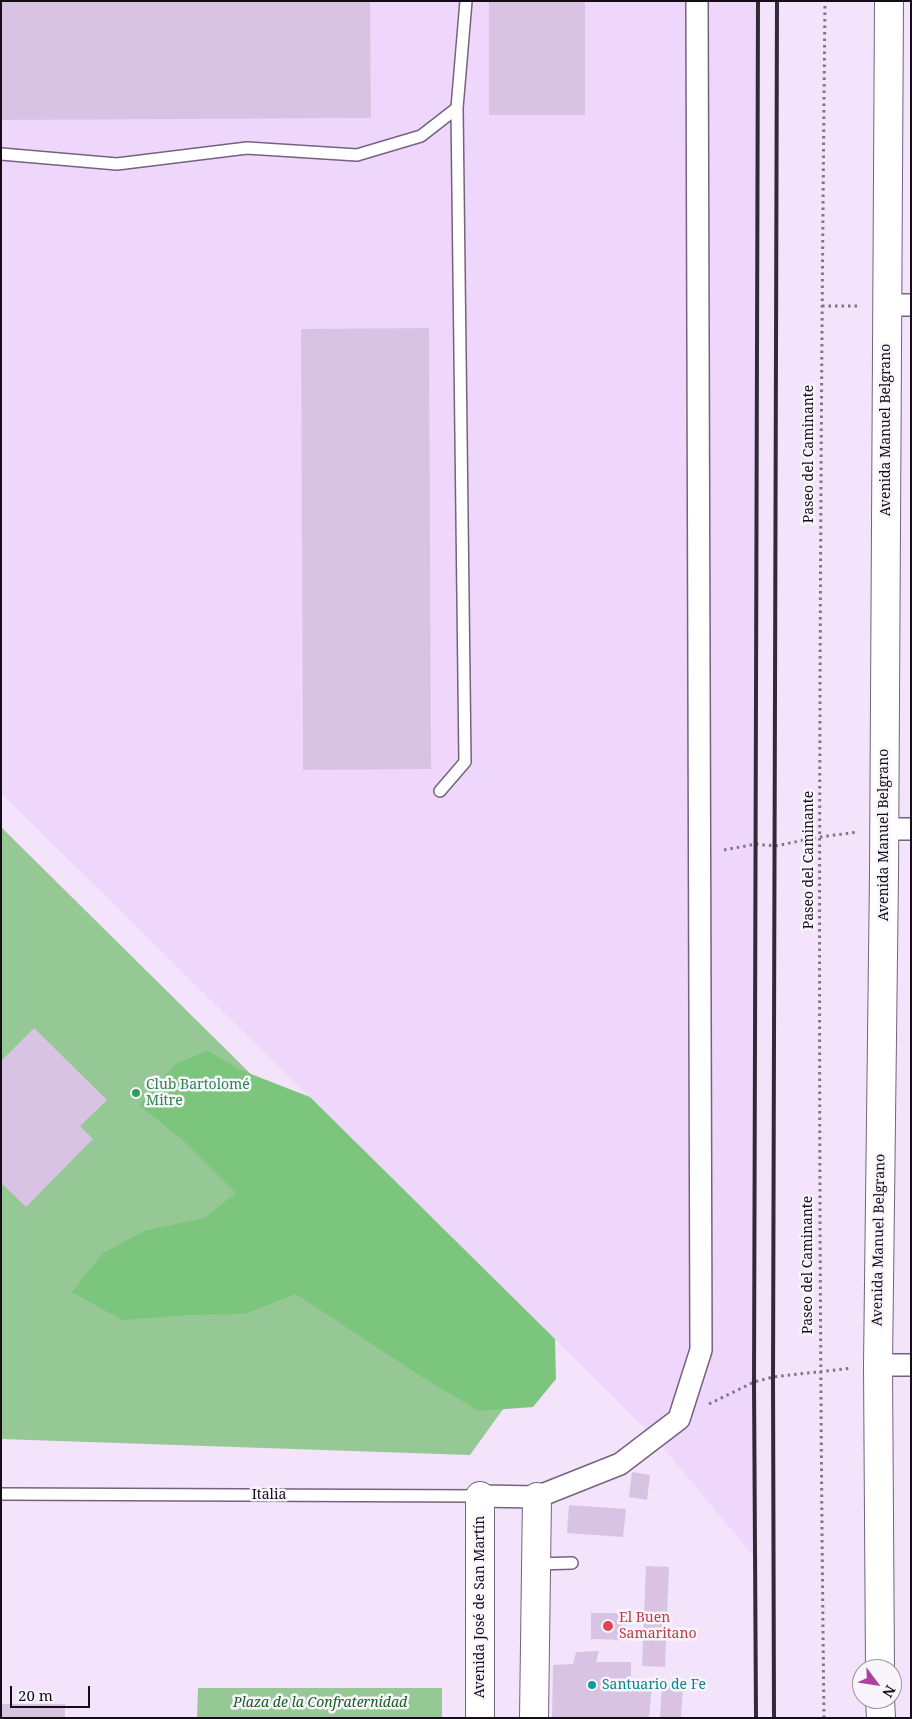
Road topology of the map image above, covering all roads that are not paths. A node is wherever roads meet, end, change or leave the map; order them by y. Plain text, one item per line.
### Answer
1 (466, 1) edge
2 (697, 1) edge
3 (889, 1) edge
4 (457, 108) junction
5 (1, 154) edge
6 (899, 305) edge
7 (440, 791) dead end
8 (884, 829) junction
9 (911, 829) edge
10 (878, 1365) junction
11 (911, 1365) edge
12 (1, 1494) edge
13 (480, 1496) junction
14 (537, 1496) junction
15 (572, 1563) dead end
16 (536, 1564) junction
17 (880, 1659) edge
18 (480, 1718) edge
19 (534, 1718) edge

1 - 4 lane
2 - 14 street
3 - 6 main road, Avenida Manuel Belgrano
4 - 5 lane
4 - 7 lane
6 - 8 main road, Avenida Manuel Belgrano
8 - 9 street
8 - 10 main road, Avenida Manuel Belgrano
10 - 11 street
10 - 17 main road, Avenida Manuel Belgrano
12 - 13 lane, Italia
13 - 14 street, Italia
13 - 18 main road, Avenida José de San Martín
14 - 16 main road
15 - 16 lane
16 - 19 main road

